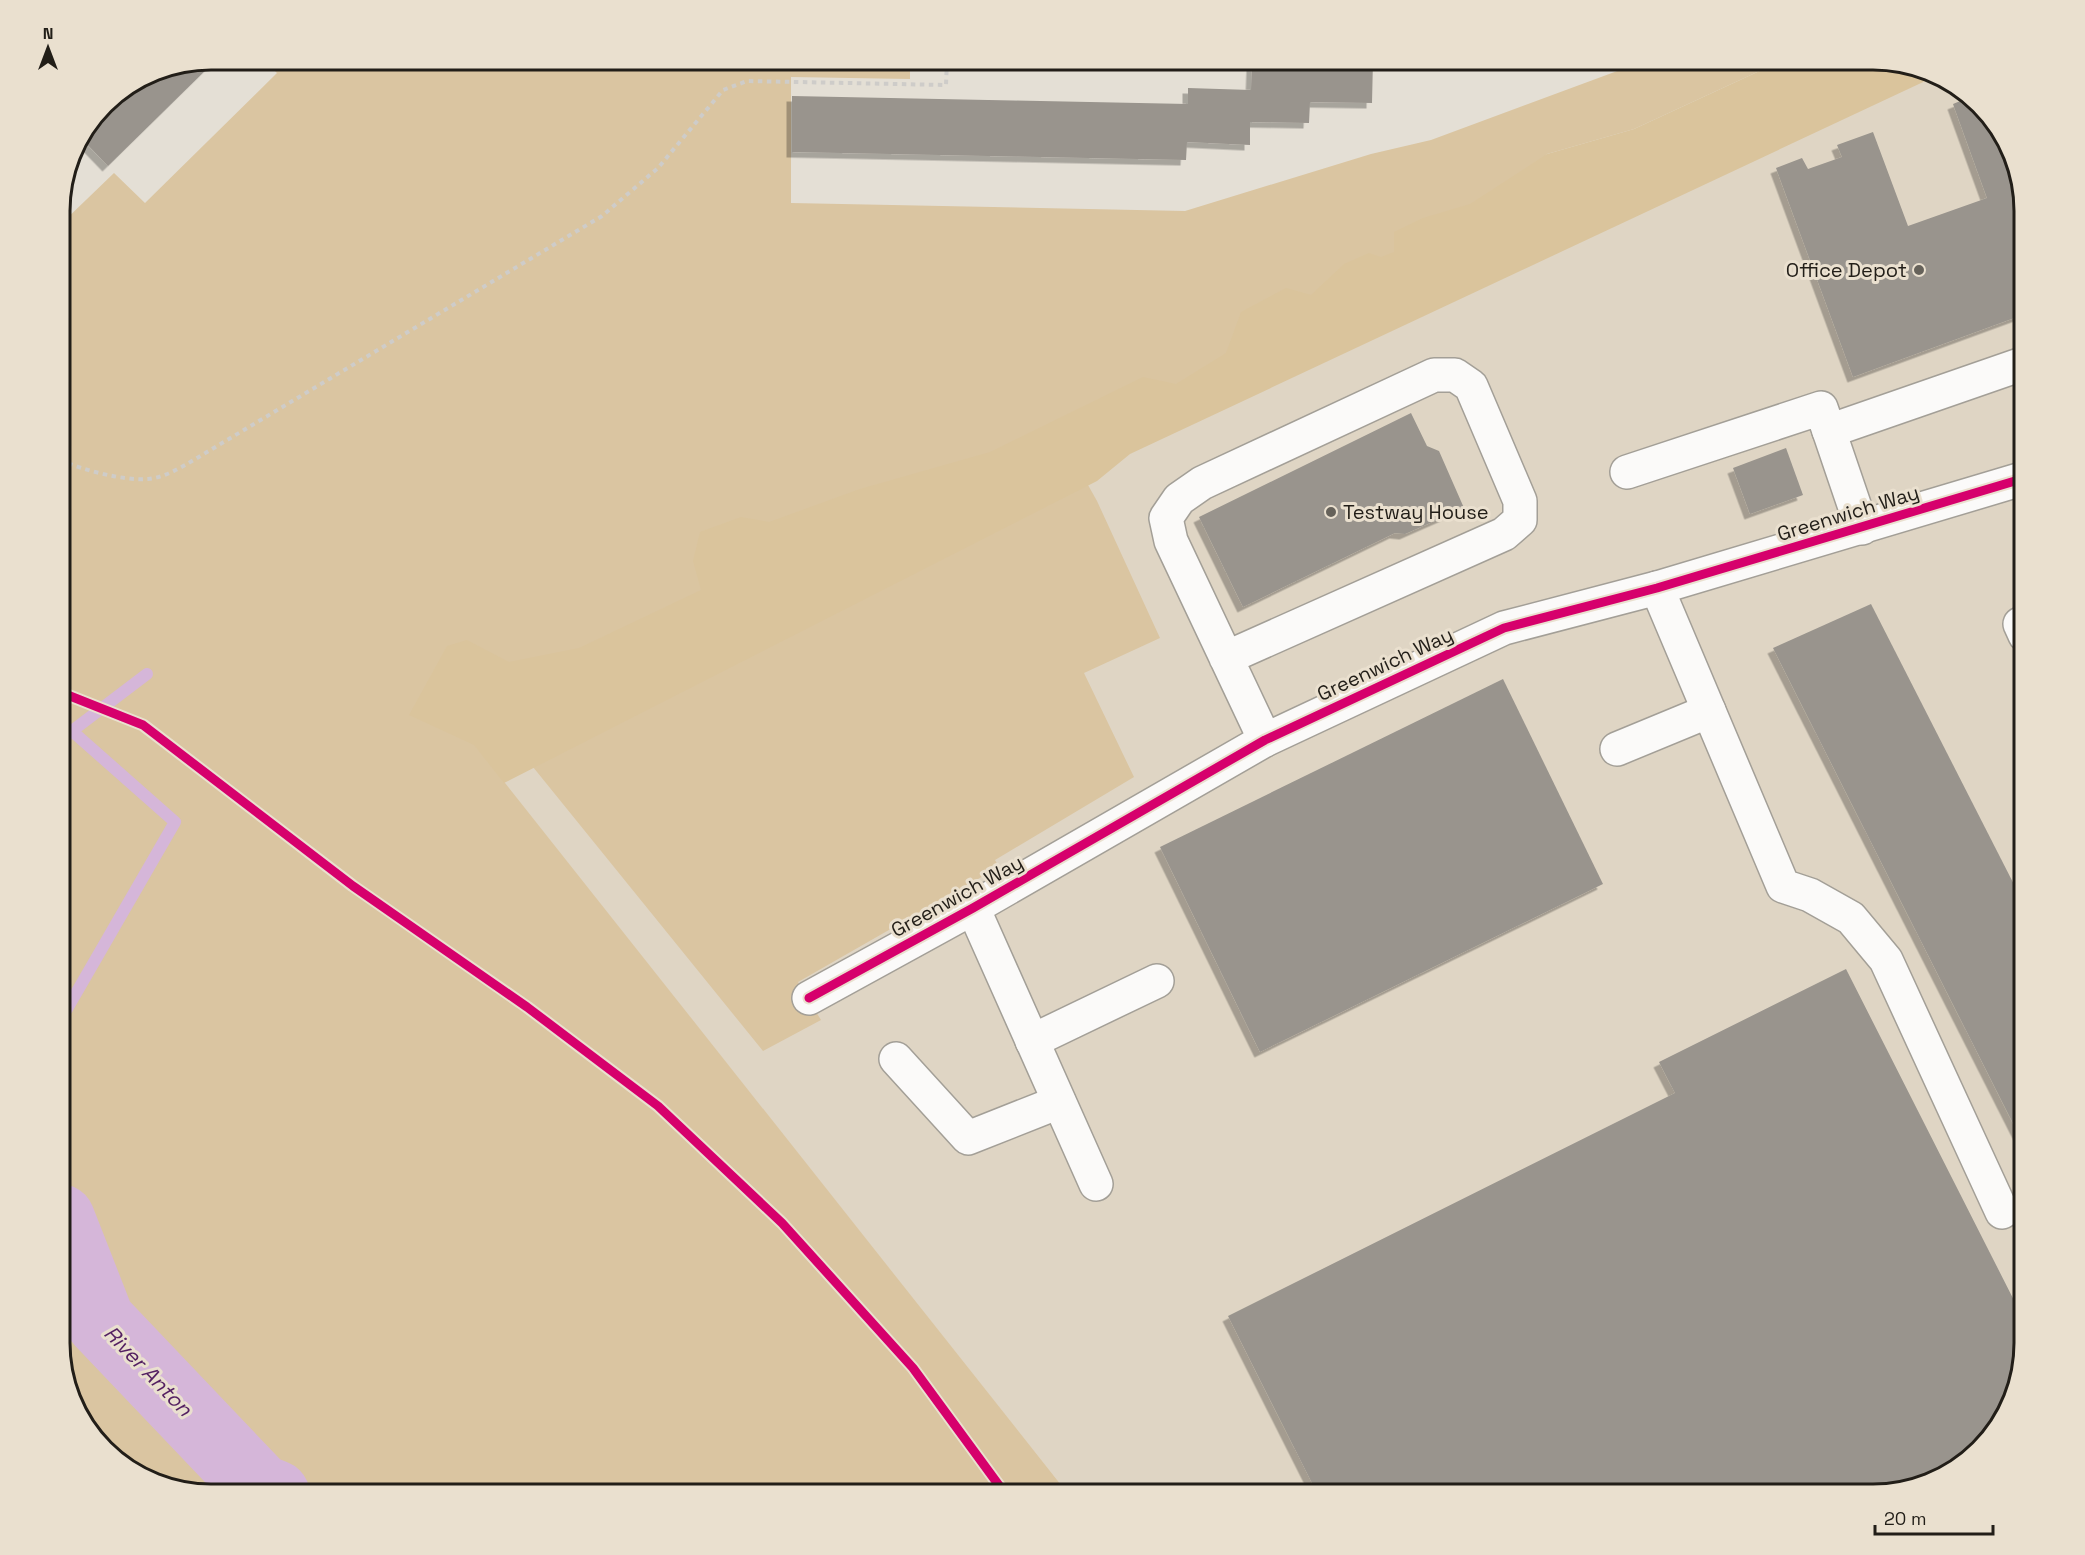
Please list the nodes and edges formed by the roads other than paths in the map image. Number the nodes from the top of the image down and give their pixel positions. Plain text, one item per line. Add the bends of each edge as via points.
1 (2014, 367) edge
2 (1829, 431) junction
3 (1627, 471) dead end
4 (2014, 481) edge
5 (1862, 528) junction
6 (1657, 588) junction
7 (1226, 658) junction
8 (1708, 711) junction
9 (1265, 740) junction
10 (1617, 749) dead end
11 (973, 908) junction
12 (1157, 981) dead end
13 (809, 998) dead end
14 (1032, 1041) junction
15 (896, 1059) dead end
16 (1059, 1102) junction
17 (1096, 1184) dead end
18 (2002, 1212) dead end

1 - 2 street
2 - 3 street via 1821,408
2 - 5 street
4 - 5 street, Greenwich Way
5 - 6 street, Greenwich Way
6 - 8 street
6 - 9 street, Greenwich Way via 1504,628
7 - 7 street via 1171,541 1166,518 1179,499 1202,483 1434,375 1455,375 1471,386 1520,501 1520,520 1504,534
7 - 9 street
8 - 10 street
8 - 18 street via 1784,886 1810,895 1851,918 1886,960
9 - 11 street, Greenwich Way
11 - 13 street, Greenwich Way
11 - 14 street
12 - 14 street
14 - 16 street
15 - 16 street via 968,1138
16 - 17 street

